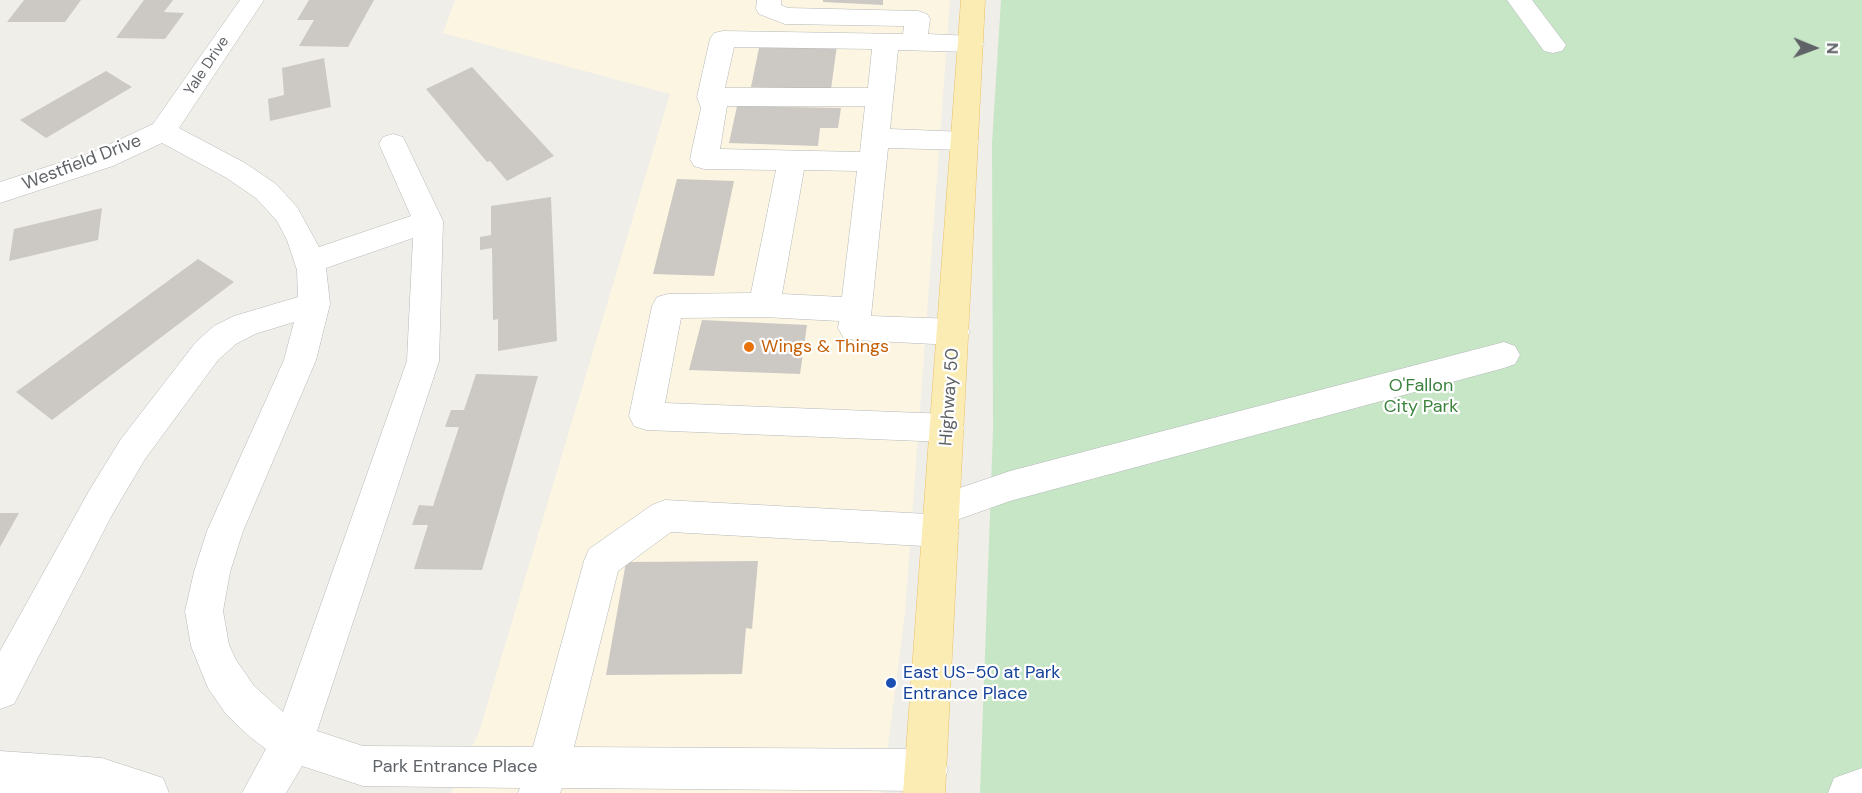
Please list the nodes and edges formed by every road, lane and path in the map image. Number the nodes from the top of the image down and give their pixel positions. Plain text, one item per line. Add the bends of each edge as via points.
1 (252, 0) edge
2 (769, 0) edge
3 (781, 0) edge
4 (973, 0) edge
5 (1519, 0) edge
6 (902, 27) edge
7 (971, 44) junction
8 (1553, 45) dead end
9 (879, 97) junction
10 (710, 98) junction
11 (163, 131) junction
12 (965, 141) junction
13 (393, 144) dead end
14 (874, 150) junction
15 (792, 160) junction
16 (0, 193) edge
17 (428, 221) junction
18 (309, 262) junction
19 (314, 304) junction
20 (764, 305) junction
21 (857, 310) junction
22 (954, 332) junction
23 (1504, 355) dead end
24 (948, 428) junction
25 (942, 520) junction
26 (0, 690) edge
27 (293, 743) junction
28 (0, 772) edge
29 (544, 780) edge
30 (761, 781) edge
31 (926, 782) edge
32 (1862, 789) edge
33 (148, 793) edge
34 (263, 793) edge
35 (1849, 793) edge

1 - 11 street, Yale Drive
2 - 6 street via 768,9 785,16
3 - 6 street via 792,9 891,12
4 - 7 main road, Highway 50
5 - 8 street
6 - 7 street
6 - 9 street
6 - 10 street via 723,39
7 - 12 main road, Highway 50
9 - 10 street
9 - 14 street
10 - 15 street via 714,108 704,159
11 - 16 street, Westfield Drive via 103,159
11 - 18 street, Park Entrance Place via 266,191 287,214
12 - 14 street
12 - 22 main road, Highway 50
13 - 17 street
14 - 15 street
14 - 21 street
15 - 20 street
17 - 18 street
17 - 27 street via 423,361
18 - 19 street, Park Entrance Place
19 - 26 street via 245,325 225,335 207,351 133,449
19 - 27 street, Park Entrance Place via 300,360 225,531 204,611 210,646 222,674 240,700
20 - 21 street
20 - 24 street via 668,306 646,416
21 - 22 street via 854,328
22 - 24 main road, Highway 50
23 - 25 street via 1010,486
24 - 25 main road, Highway 50
25 - 29 street via 665,516 602,561
25 - 31 main road, Highway 50
27 - 29 street, Park Entrance Place via 363,766
27 - 34 street
28 - 33 street via 102,779
29 - 30 street, Park Entrance Place
30 - 31 street, Park Entrance Place
32 - 35 street

